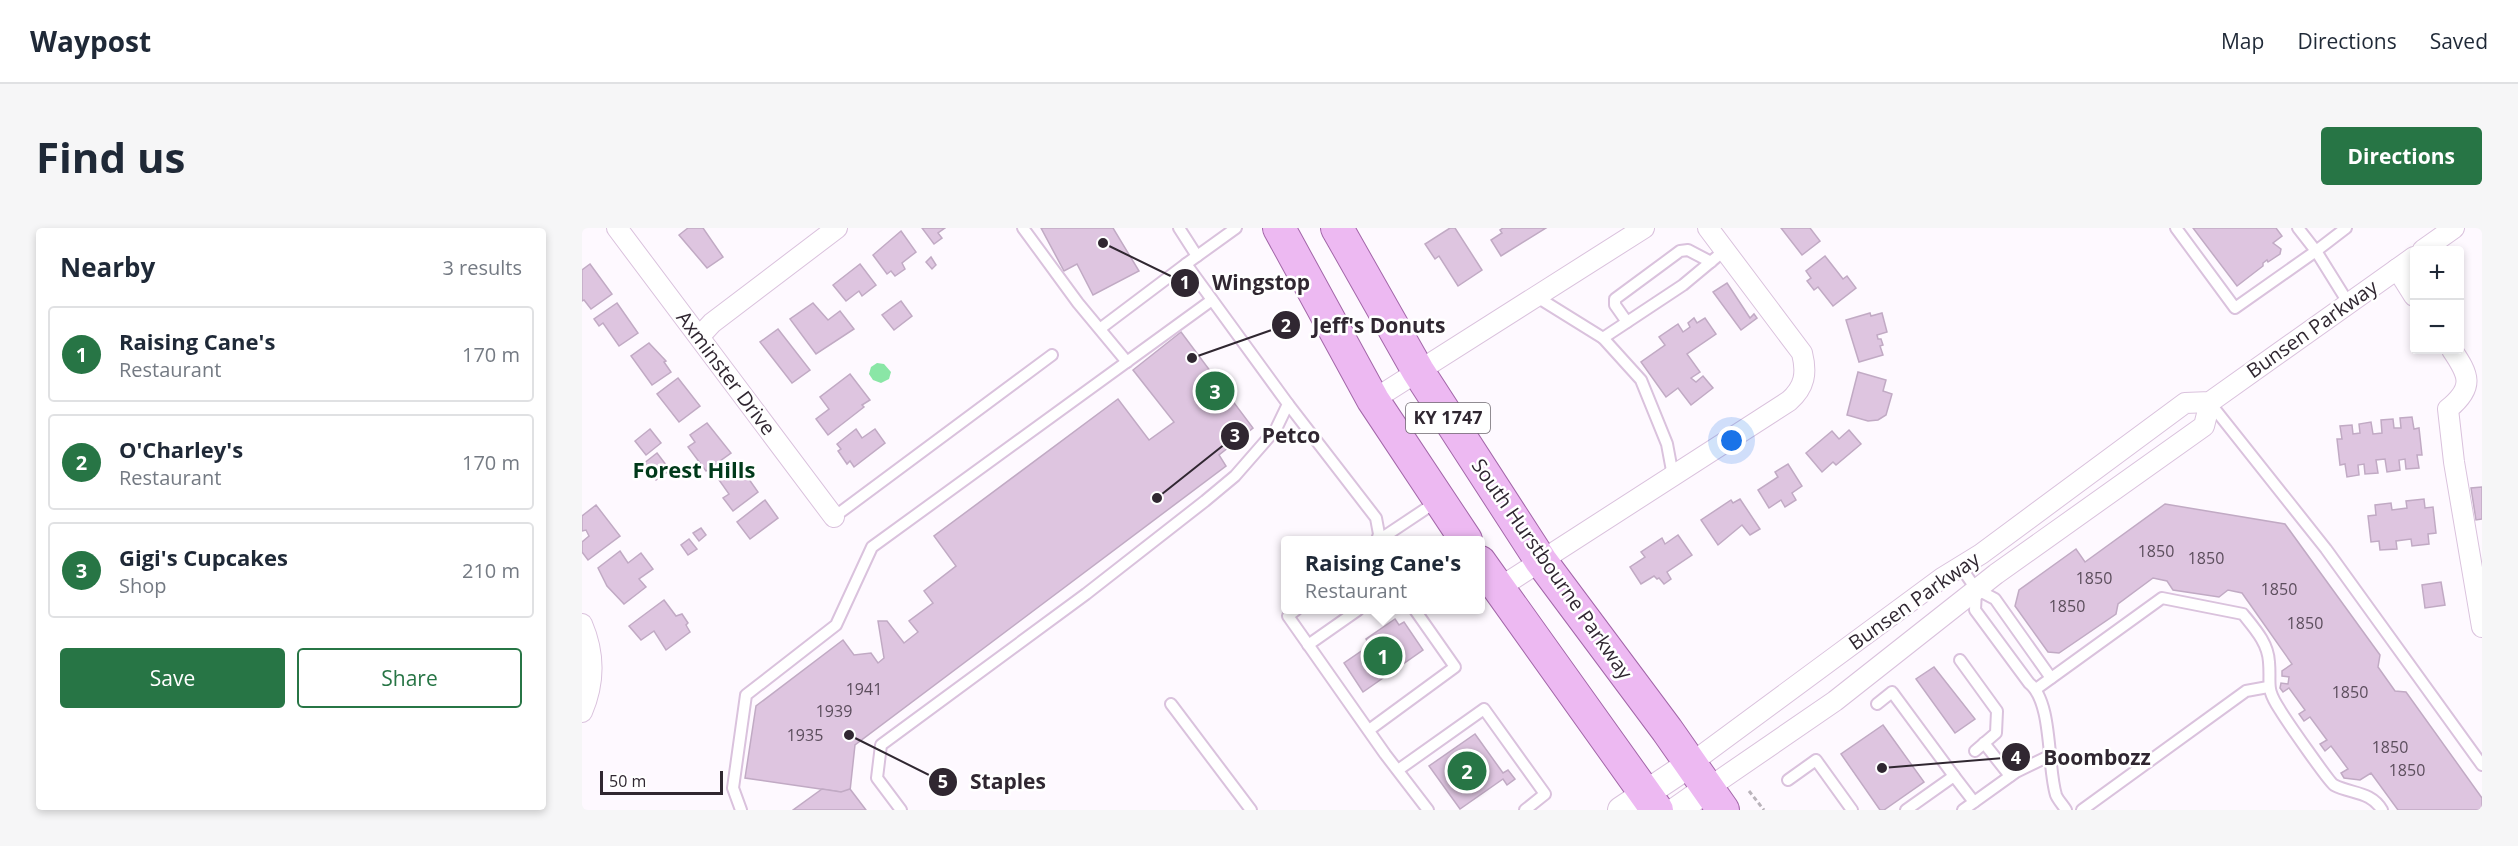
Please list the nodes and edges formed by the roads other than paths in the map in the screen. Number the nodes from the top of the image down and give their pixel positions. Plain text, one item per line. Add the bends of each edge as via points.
1 (617, 228) edge
2 (837, 228) edge
3 (1023, 228) edge
4 (1179, 228) edge
5 (1236, 228) edge
6 (1279, 228) edge
7 (1337, 228) edge
8 (1644, 228) edge
9 (1708, 228) edge
10 (2175, 228) edge
11 (2298, 228) edge
12 (2346, 228) edge
13 (2454, 228) edge
14 (2429, 246) edge
15 (2316, 251) junction
16 (1197, 256) junction
17 (1718, 256) junction
18 (2410, 260) edge
19 (1186, 264) junction
20 (2397, 269) junction
21 (2410, 288) edge
22 (1537, 297) junction
23 (1212, 300) junction
24 (2349, 304) junction
25 (1627, 322) junction
26 (1101, 328) junction
27 (700, 336) junction
28 (1603, 338) junction
29 (2455, 354) edge
30 (1052, 355) dead end
31 (1127, 362) junction
32 (2466, 370) junction
33 (1418, 371) junction
34 (2482, 381) edge
35 (1373, 400) junction
36 (2210, 402) junction
37 (1288, 404) junction
38 (1673, 477) junction
39 (1439, 500) junction
40 (834, 517) joint
41 (1379, 536) edge
42 (1384, 536) edge
43 (1463, 536) edge
44 (1541, 561) junction
45 (1960, 566) junction
46 (1485, 569) edge
47 (1498, 588) junction
48 (1976, 589) junction
49 (1290, 614) edge
50 (1351, 614) edge
51 (1418, 614) edge
52 (582, 624) edge
53 (2482, 627) edge
54 (1308, 645) junction
55 (1960, 660) dead end
56 (2051, 678) junction
57 (2268, 687) junction
58 (2036, 689) junction
59 (1171, 704) dead end
60 (1877, 704) dead end
61 (582, 712) edge
62 (1368, 730) junction
63 (1984, 743) junction
64 (1975, 751) dead end
65 (2051, 755) junction
66 (2482, 765) edge
67 (1398, 770) junction
68 (1954, 776) junction
69 (2010, 776) junction
70 (1788, 780) dead end
71 (1707, 788) edge
72 (1974, 802) junction
73 (1641, 804) edge
74 (741, 810) edge
75 (901, 810) edge
76 (1251, 810) edge
77 (1428, 810) edge
78 (1525, 810) edge
79 (1677, 810) edge
80 (1852, 810) edge
81 (1906, 810) edge
82 (1963, 810) edge
83 (2066, 810) edge
84 (2082, 810) edge
85 (2382, 810) edge

1 - 27 street, Axminster Drive
2 - 27 street
3 - 26 lane
4 - 16 lane
5 - 16 lane
6 - 35 main road, KY 1747
7 - 33 main road, South Hurstbourne Parkway / KY 1747
8 - 22 street
9 - 17 street
10 - 15 lane via 2235,308
11 - 15 lane
12 - 15 lane
13 - 14 street
15 - 24 lane
16 - 19 lane
17 - 25 lane
17 - 25 lane via 1680,251 1615,299
17 - 38 street via 1802,353 1804,380 1789,401
18 - 20 street, Bunsen Parkway
19 - 23 lane
19 - 26 lane
20 - 21 street
20 - 24 street, Bunsen Parkway
22 - 28 lane
22 - 33 street
23 - 31 lane
23 - 37 lane
24 - 36 street, Bunsen Parkway
25 - 28 lane
26 - 31 lane
27 - 40 street, Axminster Drive
28 - 38 lane via 1641,380 1667,444
29 - 32 street
30 - 40 lane
31 - 74 lane via 872,547 836,625 746,695 734,788
32 - 34 street via 2476,381
32 - 53 street via 2465,390 2448,409
33 - 35 street
33 - 44 main road, South Hurstbourne Parkway / KY 1747
35 - 39 main road, KY 1747
36 - 45 street, Bunsen Parkway via 2185,403
36 - 48 street, Bunsen Parkway via 2204,426
36 - 66 lane via 2326,549
37 - 41 lane via 1376,518
37 - 75 lane via 1276,429 1220,489 1135,557 881,745 877,778
38 - 44 street
39 - 42 lane
39 - 43 main road, KY 1747
44 - 47 street
44 - 71 main road, South Hurstbourne Parkway / KY 1747
45 - 48 lane
45 - 71 street, Bunsen Parkway
46 - 47 main road
47 - 73 main road
48 - 56 lane via 1995,598
48 - 58 lane via 1975,610
48 - 71 street, Bunsen Parkway via 1835,701
49 - 54 lane
50 - 54 lane
51 - 62 lane via 1455,667
52 - 61 street via 592,658 592,678
54 - 62 lane
55 - 63 lane via 1997,711 1996,734
56 - 57 lane via 2162,598 2243,614 2262,638 2269,661
56 - 58 lane
57 - 84 lane via 2246,691
57 - 85 lane via 2333,785 2362,793
58 - 65 lane
59 - 76 lane
60 - 68 lane via 1892,692
62 - 67 lane
63 - 64 lane
63 - 69 lane
65 - 69 lane
65 - 83 lane via 2056,796
67 - 77 lane
67 - 78 lane via 1484,709 1545,794
68 - 72 lane
68 - 81 lane
69 - 72 lane
70 - 80 lane via 1816,760
71 - 73 street, Bunsen Parkway
71 - 79 street, Bunsen Parkway
72 - 82 lane

